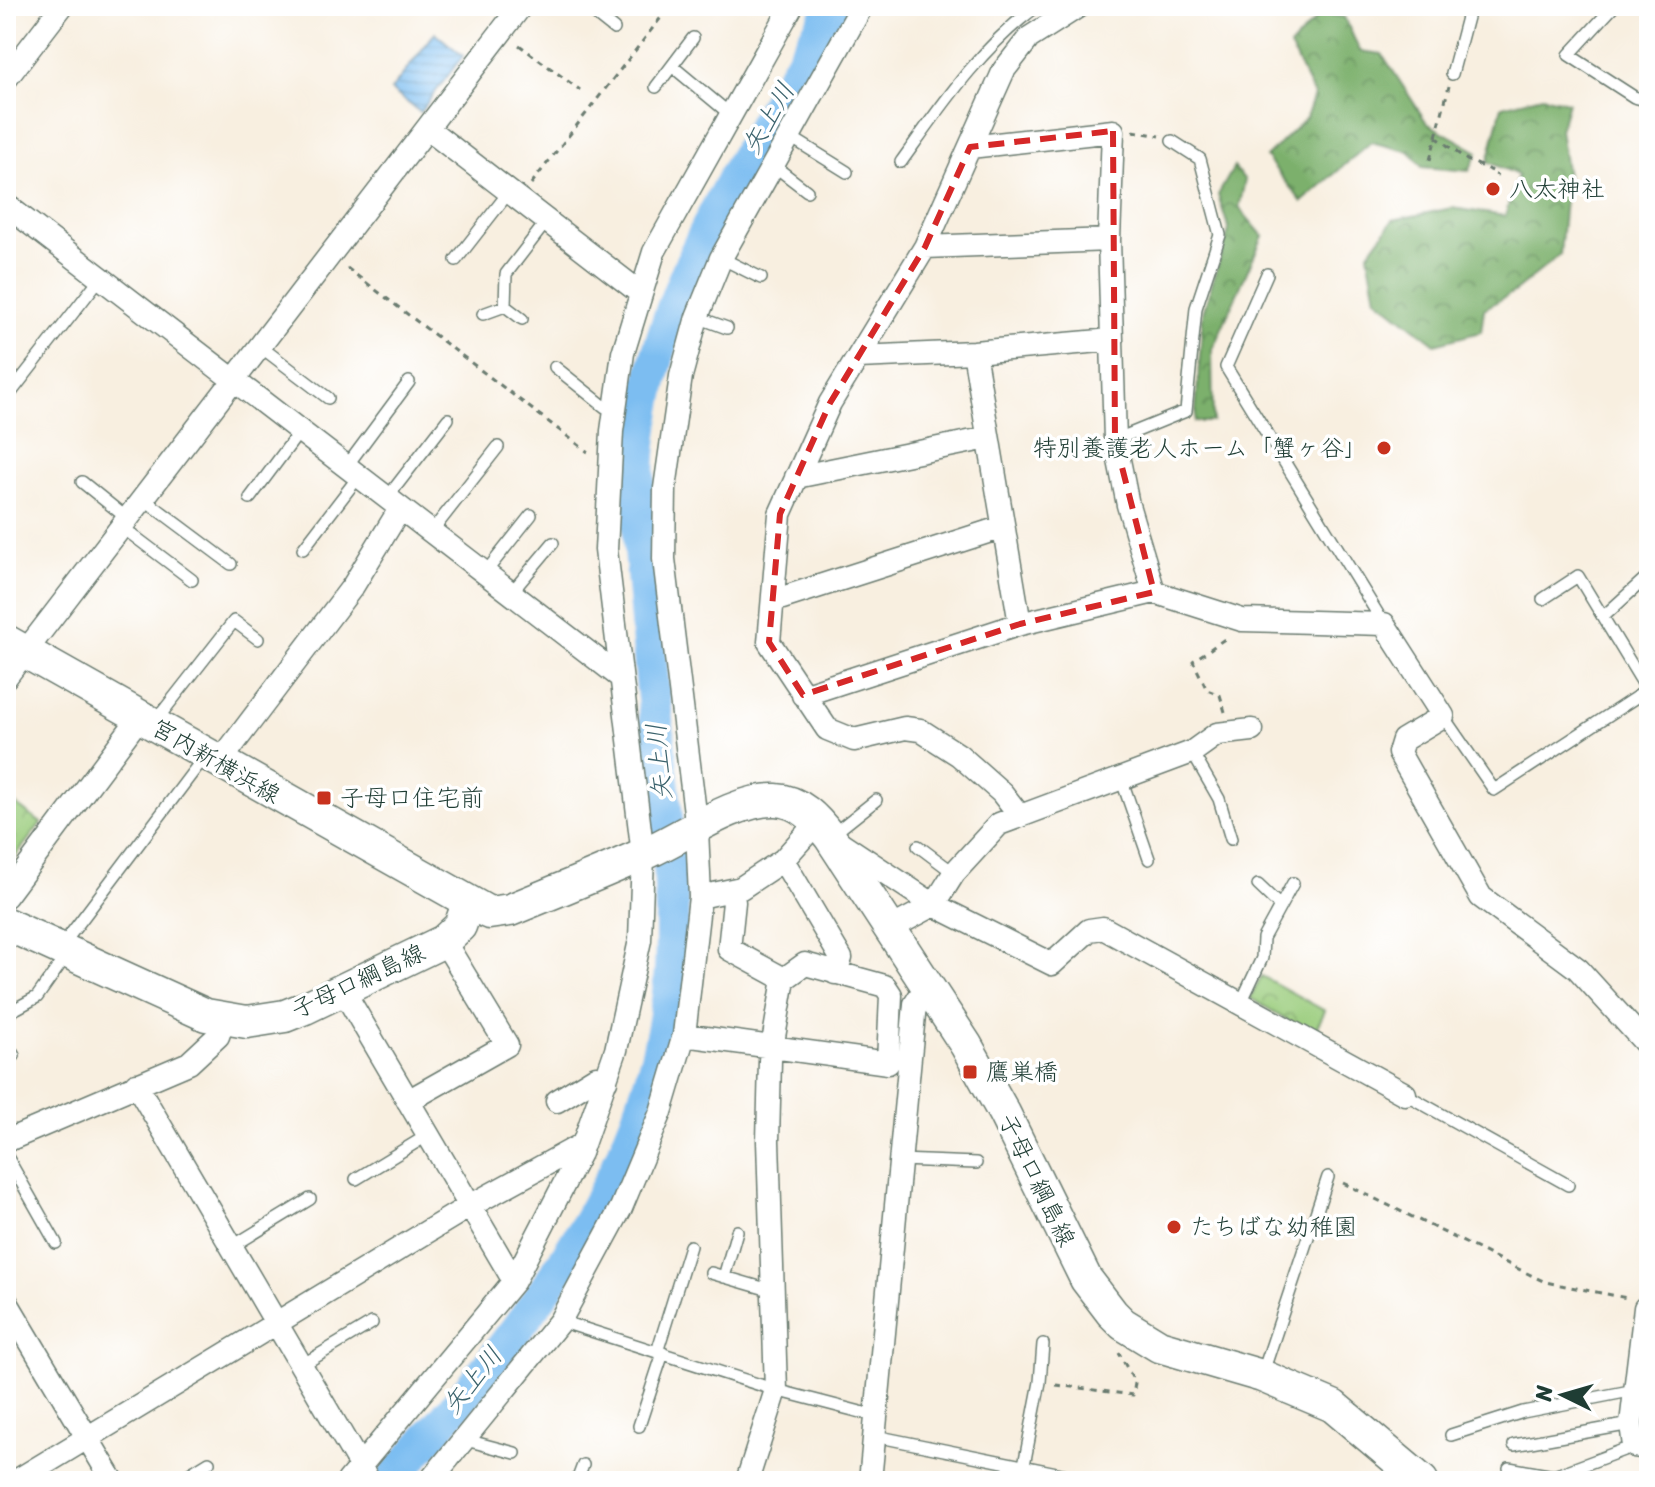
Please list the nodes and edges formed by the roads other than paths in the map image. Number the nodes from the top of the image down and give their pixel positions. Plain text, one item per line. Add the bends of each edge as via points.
1 (62, 6) edge
2 (521, 6) edge
3 (585, 6) edge
4 (792, 6) edge
5 (862, 6) edge
6 (1037, 6) edge
7 (1079, 6) edge
8 (1470, 6) edge
9 (1596, 6) edge
10 (1611, 8) edge
11 (614, 29) dead end
12 (693, 38) dead end
13 (672, 66) junction
14 (1452, 74) road end
15 (6, 79) edge
16 (656, 87) dead end
17 (1649, 101) edge
18 (731, 115) junction
19 (428, 129) junction
20 (789, 136) junction
21 (1172, 141) road end
22 (970, 147) junction
23 (901, 162) dead end
24 (773, 165) junction
25 (847, 172) dead end
26 (807, 191) dead end
27 (514, 196) junction
28 (6, 205) edge
29 (546, 222) junction
30 (1109, 240) junction
31 (925, 247) junction
32 (721, 258) junction
33 (456, 260) dead end
34 (1267, 274) dead end
35 (101, 277) junction
36 (761, 278) dead end
37 (639, 292) junction
38 (505, 306) junction
39 (483, 314) dead end
40 (697, 317) junction
41 (522, 319) dead end
42 (727, 328) dead end
43 (1112, 340) junction
44 (261, 347) junction
45 (974, 352) junction
46 (858, 357) junction
47 (555, 367) dead end
48 (235, 380) junction
49 (409, 382) dead end
50 (328, 398) dead end
51 (6, 399) edge
52 (615, 408) junction
53 (448, 419) dead end
54 (300, 431) junction
55 (988, 438) junction
56 (1115, 440) junction
57 (498, 447) dead end
58 (352, 471) junction
59 (796, 477) junction
60 (82, 482) dead end
61 (250, 498) dead end
62 (144, 499) junction
63 (394, 504) junction
64 (531, 515) dead end
65 (125, 523) junction
66 (1003, 527) junction
67 (433, 530) junction
68 (553, 543) dead end
69 (303, 549) dead end
70 (231, 564) dead end
71 (485, 573) junction
72 (1649, 575) edge
73 (192, 580) dead end
74 (1154, 592) junction
75 (511, 593) junction
76 (1543, 599) dead end
77 (773, 601) junction
78 (1603, 617) junction
79 (1020, 624) junction
80 (1384, 624) junction
81 (258, 639) dead end
82 (16, 647) edge
83 (619, 676) junction
84 (6, 677) edge
85 (803, 695) junction
86 (1443, 716) junction
87 (146, 722) junction
88 (1252, 730) dead end
89 (1192, 752) junction
90 (212, 759) junction
91 (1121, 778) junction
92 (876, 800) dead end
93 (1019, 815) junction
94 (824, 829) junction
95 (694, 830) junction
96 (1231, 839) dead end
97 (918, 846) dead end
98 (645, 854) junction
99 (1149, 859) dead end
100 (783, 860) junction
101 (954, 873) junction
102 (1293, 883) dead end
103 (1258, 885) dead end
104 (731, 892) junction
105 (6, 896) edge
106 (700, 897) junction
107 (468, 904) junction
108 (934, 905) junction
109 (1280, 906) junction
110 (6, 924) edge
111 (891, 928) junction
112 (444, 941) junction
113 (64, 951) junction
114 (835, 973) junction
115 (784, 979) junction
116 (928, 983) junction
117 (343, 990) junction
118 (1240, 1005) junction
119 (6, 1014) edge
120 (224, 1019) junction
121 (684, 1035) junction
122 (6, 1042) edge
123 (772, 1045) junction
124 (1649, 1047) edge
125 (14, 1056) dead end
126 (606, 1081) junction
127 (136, 1084) junction
128 (1405, 1094) joint
129 (408, 1101) junction
130 (557, 1101) dead end
131 (428, 1135) junction
132 (6, 1141) edge
133 (583, 1144) junction
134 (6, 1155) edge
135 (900, 1160) junction
136 (976, 1163) dead end
137 (1328, 1177) road end
138 (356, 1179) dead end
139 (1568, 1185) dead end
140 (310, 1199) dead end
141 (468, 1207) junction
142 (737, 1231) dead end
143 (56, 1243) dead end
144 (233, 1246) junction
145 (690, 1246) dead end
146 (711, 1273) dead end
147 (724, 1277) junction
148 (514, 1281) junction
149 (773, 1291) junction
150 (6, 1301) edge
151 (1647, 1308) edge
152 (560, 1321) junction
153 (278, 1323) junction
154 (372, 1323) dead end
155 (15, 1336) edge
156 (1043, 1344) dead end
157 (660, 1352) junction
158 (302, 1365) junction
159 (1262, 1376) junction
160 (776, 1390) junction
161 (1635, 1390) junction
162 (639, 1426) dead end
163 (875, 1426) junction
164 (1451, 1435) dead end
165 (88, 1440) junction
166 (466, 1440) junction
167 (1638, 1440) edge
168 (1514, 1445) dead end
169 (515, 1453) dead end
170 (209, 1462) dead end
171 (583, 1465) dead end
172 (1024, 1465) junction
173 (1509, 1468) dead end
174 (1408, 1475) edge
175 (359, 1476) edge
176 (16, 1481) edge
177 (113, 1481) edge
178 (178, 1481) edge
179 (430, 1481) edge
180 (577, 1481) edge
181 (747, 1481) edge
182 (870, 1481) edge
183 (1096, 1481) edge

1 - 15 street
2 - 19 street
3 - 11 lane
4 - 18 street
5 - 20 street
6 - 23 lane via 965,73
7 - 22 street via 1029,38 1004,70
8 - 14 lane
9 - 10 lane
10 - 17 lane via 1569,55 1634,97
12 - 13 lane
13 - 16 lane
13 - 18 lane
18 - 37 street via 654,252
19 - 27 street
19 - 44 street
20 - 24 street
20 - 25 lane
21 - 56 lane via 1200,159 1220,235 1196,308 1186,411
22 - 30 street via 1113,131
22 - 31 street
24 - 26 lane
24 - 32 street
27 - 29 street
27 - 33 lane
28 - 35 street
29 - 37 street
29 - 38 lane via 506,274
30 - 31 street
30 - 43 street
31 - 46 street
32 - 36 lane
32 - 40 street
34 - 80 lane via 1226,367
35 - 48 street
35 - 51 lane
37 - 52 street
38 - 39 lane
38 - 41 lane
40 - 42 lane
40 - 95 street via 671,432 664,559
43 - 45 street
43 - 56 street
44 - 48 street
44 - 50 lane
45 - 46 street
45 - 55 street
46 - 59 street
47 - 52 lane via 605,407
48 - 54 street
48 - 62 street
49 - 58 lane
52 - 83 street via 606,550
53 - 63 lane
54 - 58 street
54 - 61 lane
55 - 59 street
55 - 66 street
56 - 74 street
57 - 67 lane
58 - 63 street
58 - 69 lane
59 - 77 street via 780,514
60 - 65 lane
62 - 65 street
62 - 70 lane
63 - 67 street
63 - 90 street via 353,586
64 - 71 lane
65 - 73 lane
65 - 82 street
66 - 77 street
66 - 79 street
67 - 71 street
68 - 75 lane
71 - 75 street
72 - 78 lane
74 - 79 street
74 - 80 street via 1242,620
75 - 83 street
76 - 78 lane via 1578,576
77 - 85 street via 769,642
78 - 86 lane via 1647,690 1494,790
79 - 85 street
80 - 86 street
81 - 87 lane via 234,621
82 - 84 street
82 - 87 main road, 宮内新横浜線
83 - 98 street
85 - 93 street via 827,729 844,738 920,730 959,755
86 - 124 street via 1403,740 1399,753 1459,863 1481,897 1578,969
87 - 90 main road, 宮内新横浜線
87 - 105 street
88 - 89 street via 1217,734
89 - 91 street
89 - 96 lane via 1219,799
90 - 107 main road, 宮内新横浜線
90 - 113 lane
91 - 93 street
91 - 99 lane
92 - 94 lane
93 - 101 street via 999,824
94 - 95 main road, 子母口綱島線 via 797,805 767,800 731,810
94 - 100 street
94 - 108 street
94 - 111 main road, 子母口綱島線
95 - 98 main road, 子母口綱島線
95 - 106 street
97 - 101 lane
98 - 107 main road via 510,910 489,913
98 - 126 street via 640,940
100 - 104 street
100 - 114 street via 841,958
101 - 108 street
102 - 109 lane
103 - 109 lane
104 - 106 street
104 - 115 street via 729,949
106 - 121 street
107 - 112 main road, 子母口綱島線 via 460,926
108 - 111 street
108 - 118 street via 1052,964 1089,930 1103,928
109 - 118 lane
110 - 113 main road, 子母口綱島線
111 - 116 main road, 子母口綱島線
112 - 117 main road, 子母口綱島線
112 - 129 street via 507,1045
113 - 119 lane via 37,997
113 - 120 main road, 子母口綱島線 via 184,1007
114 - 115 street via 805,964
114 - 123 street via 885,986 892,1008 888,1063
115 - 123 street
116 - 135 street via 915,1004
116 - 159 main road, 子母口綱島線 via 1004,1113 1086,1279 1112,1313 1159,1346
117 - 120 main road, 子母口綱島線 via 285,1016 247,1022
117 - 129 street
118 - 128 street
120 - 127 street via 218,1036 189,1063
121 - 123 street
121 - 152 street via 661,1112 621,1208
122 - 125 lane
123 - 149 street via 768,1141
126 - 130 street via 596,1077
126 - 133 street
127 - 132 street
127 - 144 street
128 - 139 lane
129 - 131 street
131 - 138 lane
131 - 141 street
133 - 141 street
133 - 148 street
134 - 143 lane
135 - 136 lane
135 - 163 street
137 - 159 lane
140 - 144 lane
141 - 148 street
141 - 153 street
142 - 147 lane
144 - 153 street
145 - 157 lane
146 - 147 lane
147 - 149 lane
148 - 175 street
149 - 160 street
150 - 155 street
151 - 161 street
152 - 157 lane
152 - 166 street
153 - 158 street
153 - 165 street
154 - 158 lane
155 - 165 street
156 - 172 lane
157 - 160 lane
157 - 162 lane
158 - 175 street
159 - 174 main road, 子母口綱島線 via 1333,1406
160 - 163 lane
160 - 181 street
161 - 164 lane via 1523,1412
161 - 167 street
163 - 172 lane
163 - 182 street
165 - 176 street
165 - 177 street
166 - 169 lane
166 - 179 street
167 - 168 lane
167 - 173 lane via 1554,1476
170 - 178 lane
171 - 180 lane
172 - 183 lane

